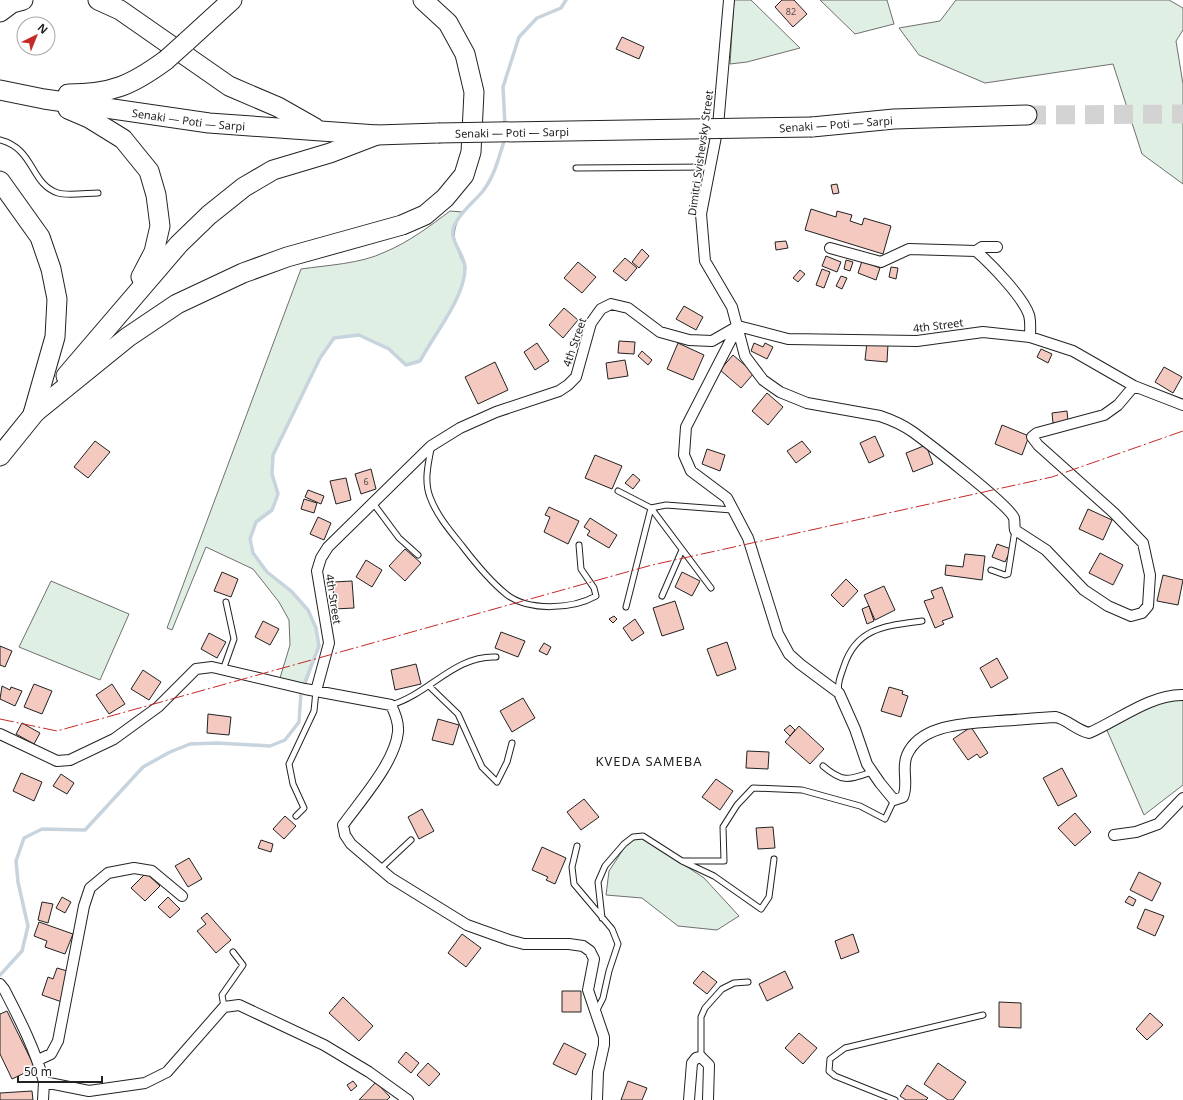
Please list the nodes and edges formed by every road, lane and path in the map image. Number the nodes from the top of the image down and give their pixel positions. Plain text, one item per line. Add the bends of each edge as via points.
1 (23, 0) edge
2 (98, 0) edge
3 (232, 0) edge
4 (422, 0) edge
5 (729, 0) edge
6 (0, 12) edge
7 (8, 92) edge
8 (44, 99) junction
9 (1027, 116) tunnel mouth
10 (320, 131) junction
11 (378, 135) junction
12 (0, 140) edge
13 (710, 167) junction
14 (576, 168) dead end
15 (0, 181) edge
16 (98, 193) dead end
17 (997, 247) dead end
18 (830, 248) dead end
19 (976, 251) junction
20 (121, 312) junction
21 (738, 326) junction
22 (1030, 337) junction
23 (1134, 386) junction
24 (1183, 406) edge
25 (33, 414) junction
26 (431, 446) junction
27 (1, 456) edge
28 (618, 491) dead end
29 (373, 503) junction
30 (651, 508) junction
31 (733, 510) junction
32 (1015, 530) junction
33 (579, 545) dead end
34 (682, 550) junction
35 (418, 555) dead end
36 (991, 570) dead end
37 (711, 588) dead end
38 (662, 596) dead end
39 (226, 602) dead end
40 (626, 607) dead end
41 (922, 621) dead end
42 (496, 657) dead end
43 (223, 670) junction
44 (428, 686) junction
45 (316, 691) junction
46 (839, 693) junction
47 (1183, 695) edge
48 (391, 705) junction
49 (0, 734) edge
50 (512, 743) dead end
51 (823, 766) dead end
52 (872, 772) junction
53 (1183, 798) edge
54 (894, 800) junction
55 (296, 816) dead end
56 (1114, 835) dead end
57 (411, 840) dead end
58 (578, 846) dead end
59 (774, 859) dead end
60 (682, 861) junction
61 (380, 869) junction
62 (182, 896) dead end
63 (602, 918) junction
64 (233, 952) dead end
65 (748, 982) dead end
66 (2, 987) edge
67 (224, 1007) junction
68 (595, 1014) junction
69 (983, 1015) dead end
70 (701, 1057) junction
71 (38, 1060) junction
72 (44, 1082) junction
73 (44, 1099) edge
74 (408, 1100) edge
75 (597, 1100) edge
76 (689, 1100) edge
77 (708, 1100) edge
78 (895, 1100) edge

1 - 6 highway via 12,3
2 - 10 highway via 120,10 229,86 278,107
3 - 7 highway, bridge via 166,60 131,82 101,93
4 - 25 highway via 448,23 465,54 474,92 472,152 464,175 445,198 425,215 402,225 287,257 243,273 178,304 128,337
5 - 13 street, Dimitri Svishevsky Street via 718,126
7 - 8 highway, Senaki — Poti — Sarpi
8 - 10 highway, Senaki — Poti — Sarpi via 209,123
8 - 20 highway via 88,118 123,139 149,170 156,195 160,226 154,252
9 - 11 highway, Senaki — Poti — Sarpi, bridge via 894,119 812,127
10 - 11 highway, Senaki — Poti — Sarpi
11 - 20 highway via 273,170 244,187 209,215 179,244
12 - 16 lane via 24,152 43,185 58,193
13 - 14 lane
13 - 21 street, Dimitri Svishevsky Street via 701,214 705,261 732,307
15 - 25 highway via 40,237 51,269 57,299 55,337
17 - 19 street via 982,247
18 - 19 street via 881,262 909,249
19 - 22 street via 1024,307 1029,317
20 - 25 highway
21 - 22 street, 4th Street via 788,339 917,341 983,332
21 - 26 street, 4th Street via 712,341 689,340 660,332 628,308 610,304 601,310 591,324 576,377 568,385 559,391 467,424
21 - 31 street via 686,427 684,455 691,471 727,498
21 - 32 street, Dimitri Svishevsky Street via 745,356 763,380 780,392 807,403 892,420 913,432 1010,512 1014,518
22 - 23 street, 4th Street via 1073,351
23 - 24 street, 4th Street
23 - 32 street via 1118,405 1104,415 1037,433 1032,437 1038,446 1114,513 1143,543 1150,575 1148,606 1142,613 1131,616 1108,606 1084,590 1046,550
25 - 27 highway
26 - 29 street, 4th Street
26 - 33 lane via 426,475 430,496 445,524 475,562 507,596 530,605 547,607 574,605 596,596 594,588 581,569
28 - 30 lane
29 - 35 lane via 399,538
29 - 45 street, 4th Street via 328,547 317,571 329,643
30 - 31 lane via 666,504
30 - 34 lane
30 - 40 lane
31 - 46 street via 748,538 778,634 785,647 800,664
32 - 36 lane via 1008,574
34 - 37 lane
34 - 38 lane
39 - 43 lane via 234,639
41 - 46 lane via 881,627 859,640 848,653 838,685
42 - 44 lane via 483,656 465,662
43 - 45 street
43 - 49 street via 212,667 196,669 158,707 127,730 70,760 57,761
44 - 48 lane via 405,701
44 - 50 lane via 458,714 482,767 497,782 507,762
45 - 48 street
45 - 55 lane via 314,711 288,764 293,784 304,808
46 - 52 street
47 - 54 street via 1175,695 1135,708 1089,733 1056,717 950,726 932,731 921,738 907,754 905,791 903,797
48 - 61 street via 397,717 398,731 394,748 385,767 343,825 345,836 351,844
51 - 52 lane via 835,777 851,779
52 - 54 street
53 - 56 street via 1158,824 1136,832
54 - 60 lane via 885,819 860,806 802,790 753,788 737,805 723,827 724,861
57 - 61 lane
58 - 63 lane via 572,867 574,884
59 - 60 lane via 769,897 761,909 714,876
60 - 63 lane via 643,836 633,837 605,866 598,882
61 - 68 street via 467,925 487,933 524,944 583,946 590,951 594,960 588,990
62 - 71 street via 152,871 134,868 108,874 90,888 84,906 58,1041 51,1054
63 - 68 lane via 612,929 618,944 603,998
64 - 67 lane via 243,965 222,995
65 - 70 lane via 734,983 722,989 705,1008 701,1017
66 - 71 street
67 - 72 street via 167,1072 145,1083 89,1091
67 - 74 street via 239,1005 324,1045 369,1072
68 - 75 street via 604,1037 598,1072
69 - 78 lane via 845,1048 830,1059 829,1071 835,1076
70 - 76 street via 692,1063
70 - 77 street via 709,1065
71 - 72 street
72 - 73 street

